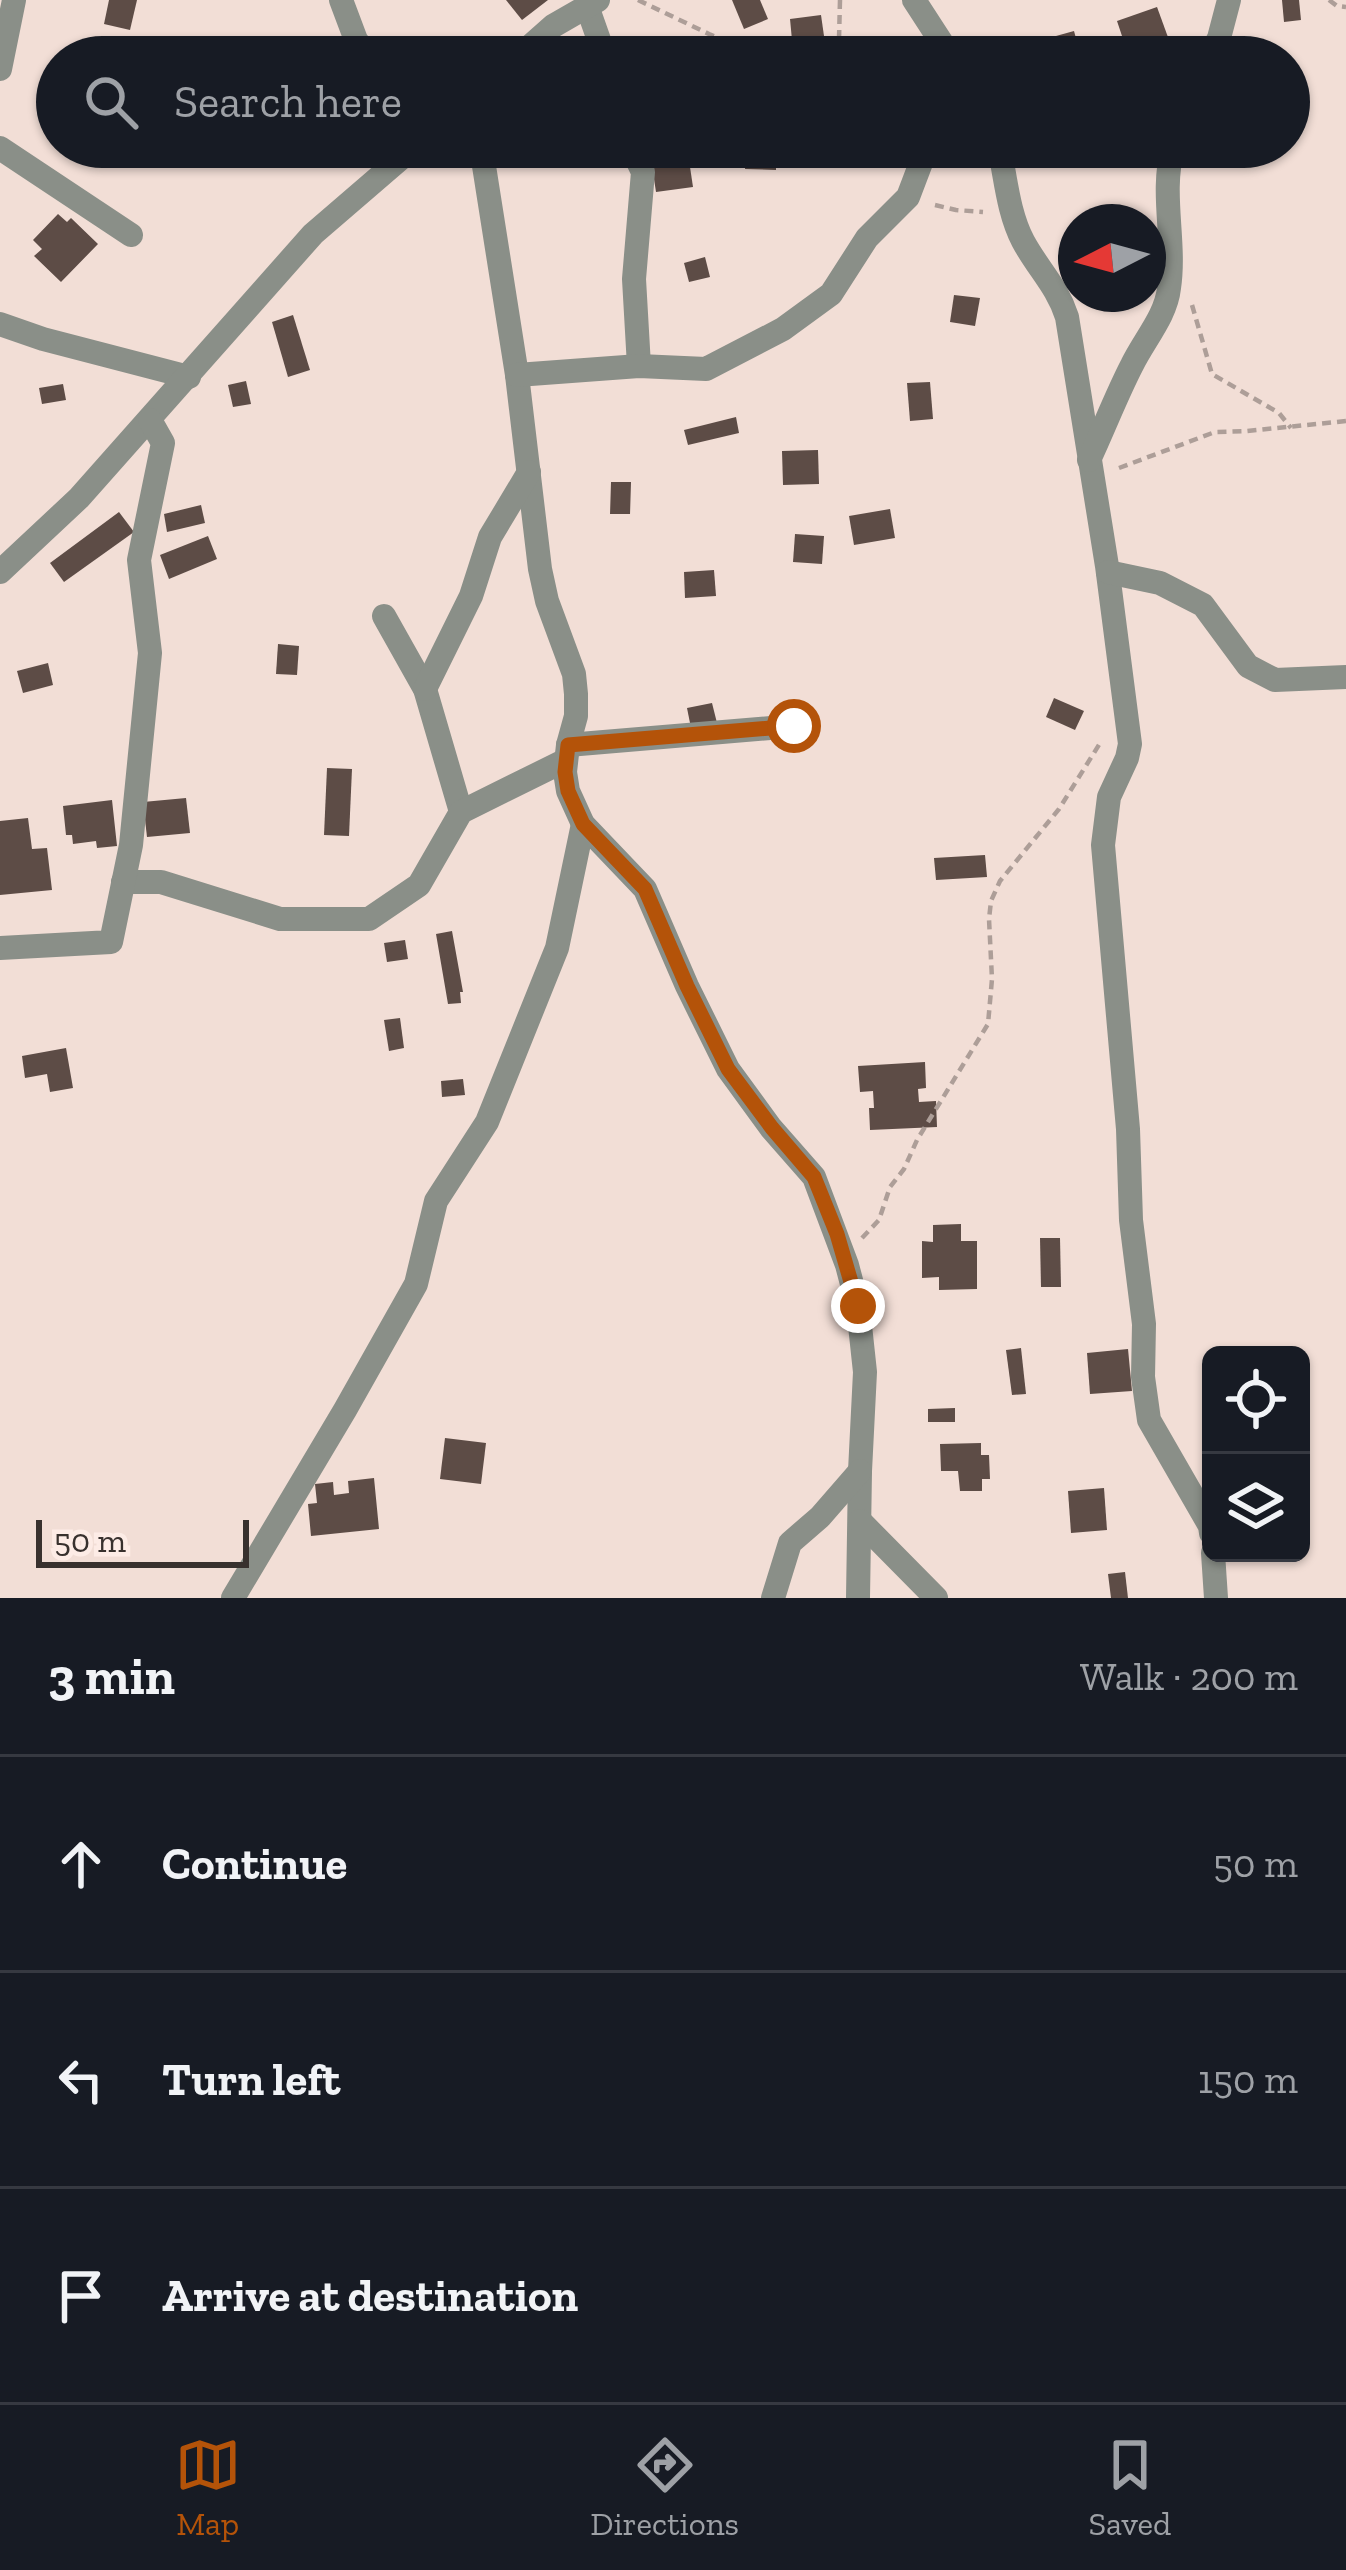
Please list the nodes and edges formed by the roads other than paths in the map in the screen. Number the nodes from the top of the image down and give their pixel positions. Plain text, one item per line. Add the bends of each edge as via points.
1 (14, 0) edge
2 (340, 0) edge
3 (914, 0) edge
4 (1229, 0) edge
5 (593, 3) edge
6 (354, 36) edge
7 (542, 36) edge
8 (600, 36) edge
9 (937, 36) edge
10 (1220, 36) edge
11 (0, 69) edge
12 (0, 148) edge
13 (390, 168) edge
14 (484, 168) edge
15 (641, 168) edge
16 (918, 168) edge
17 (1003, 168) edge
18 (1169, 168) edge
19 (131, 235) dead end
20 (0, 324) edge
21 (639, 366) junction
22 (517, 375) junction
23 (189, 377) junction
24 (150, 420) junction
25 (1090, 470) junction
26 (529, 472) junction
27 (0, 572) edge
28 (1108, 572) junction
29 (384, 616) dead end
30 (1346, 677) edge
31 (425, 689) junction
32 (794, 726) dead end
33 (567, 753) junction
34 (461, 812) junction
35 (583, 824) junction
36 (124, 882) junction
37 (0, 947) edge
38 (860, 1471) junction
39 (1202, 1512) edge
40 (860, 1521) junction
41 (1214, 1562) edge
42 (233, 1598) edge
43 (773, 1598) edge
44 (858, 1598) edge
45 (936, 1598) edge
46 (1216, 1598) edge

1 - 11 street
2 - 6 street
3 - 9 street
4 - 10 street
5 - 7 street
5 - 8 street
12 - 19 street
13 - 23 street via 313,234
14 - 22 street
15 - 21 street
16 - 21 street via 908,197 867,238 830,294 783,329 706,369
17 - 25 street via 1017,227 1067,317
18 - 25 street via 1166,301
20 - 23 street
21 - 22 street
22 - 26 street
23 - 24 street
24 - 27 street
24 - 36 street via 163,443 139,560 150,653
25 - 28 street
26 - 31 street via 490,537
26 - 33 street via 547,601 574,674
28 - 30 street via 1160,583 1203,605 1248,666 1275,680
28 - 39 street via 1130,744 1102,844 1143,1377 1149,1420
29 - 31 street
31 - 34 street
32 - 33 street
33 - 34 street
33 - 35 street via 568,791
34 - 36 street via 419,885 369,919 280,919 160,882
35 - 38 street via 645,889 728,1069 814,1177 858,1306 866,1372
35 - 42 street via 557,947 487,1122 436,1201 416,1284
36 - 37 street via 111,942
38 - 40 street
38 - 43 street via 790,1543
40 - 44 street
40 - 45 street
41 - 46 street

